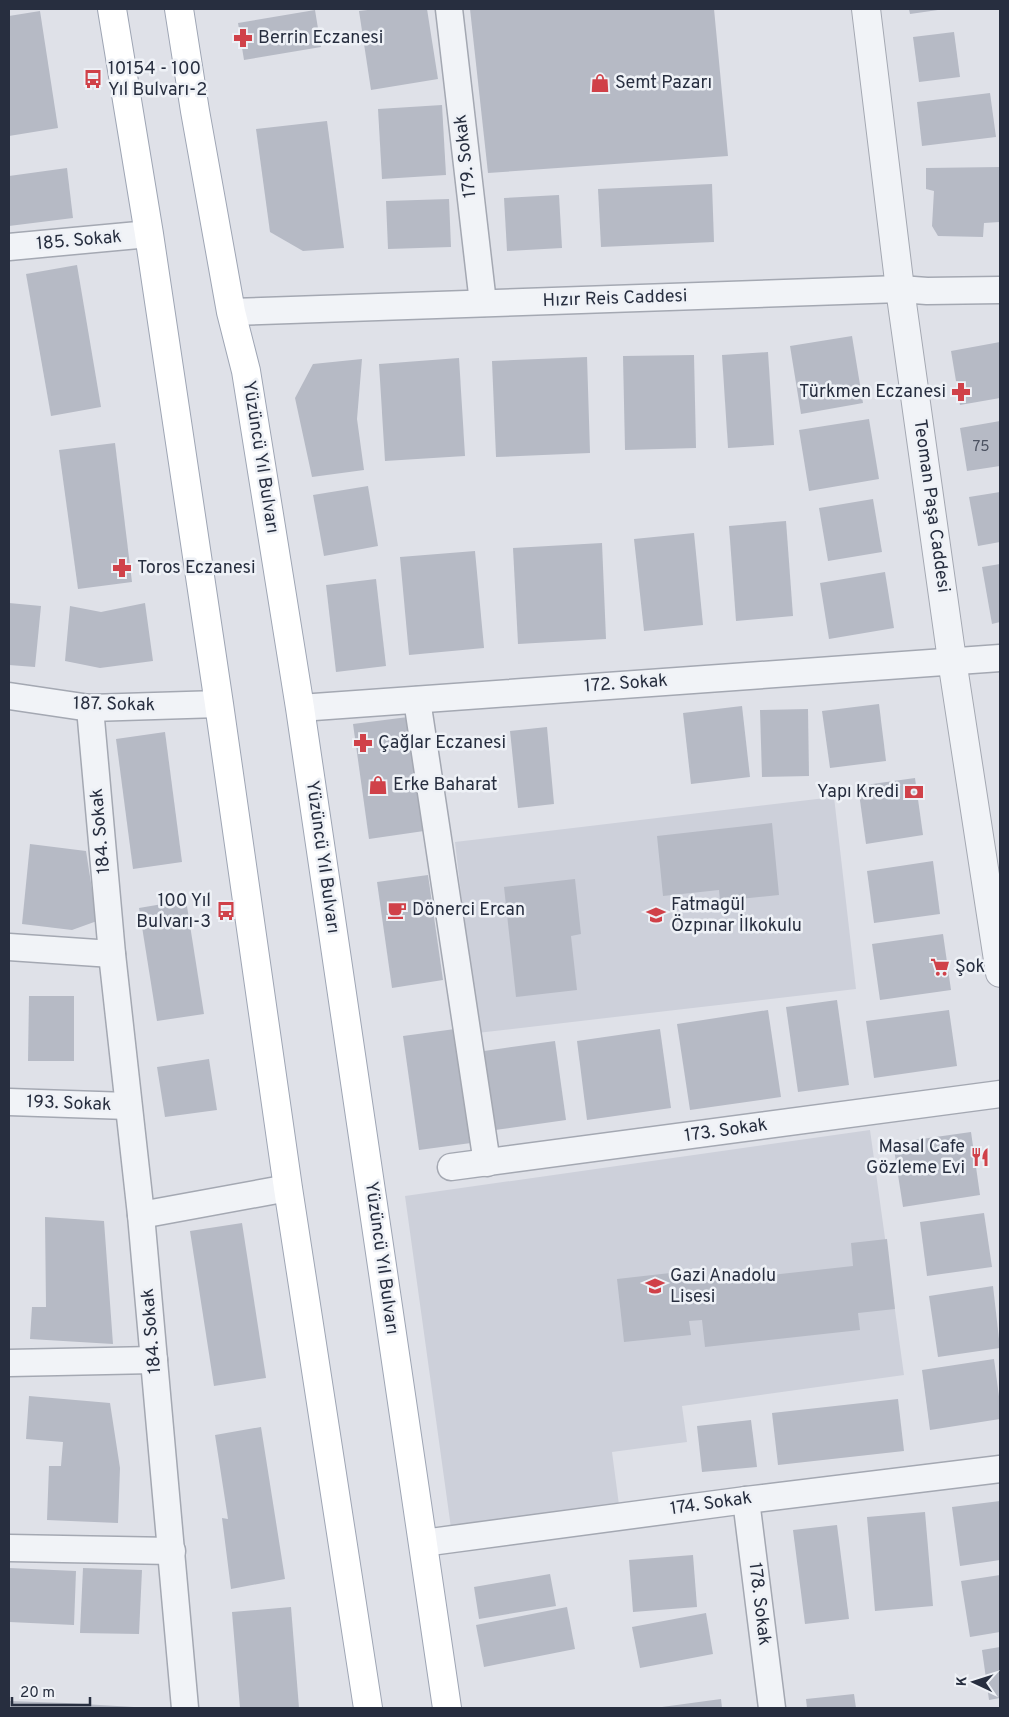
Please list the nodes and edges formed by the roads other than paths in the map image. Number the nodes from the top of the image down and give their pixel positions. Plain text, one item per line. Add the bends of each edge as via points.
1 (112, 9) edge
2 (179, 9) edge
3 (449, 9) edge
4 (866, 9) edge
5 (149, 234) junction
6 (9, 247) edge
7 (900, 289) junction
8 (1000, 290) edge
9 (483, 303) junction
10 (231, 312) junction
11 (1000, 658) edge
12 (952, 660) junction
13 (9, 696) edge
14 (417, 700) junction
15 (219, 704) junction
16 (90, 708) junction
17 (300, 708) junction
18 (9, 946) edge
19 (112, 954) junction
20 (1000, 973) edge
21 (1000, 1094) edge
22 (9, 1102) edge
23 (128, 1106) junction
24 (487, 1163) junction
25 (451, 1168) dead end
26 (288, 1188) junction
27 (141, 1215) junction
28 (154, 1360) junction
29 (9, 1363) edge
30 (1000, 1469) edge
31 (746, 1500) junction
32 (423, 1543) junction
33 (9, 1548) edge
34 (172, 1551) junction
35 (185, 1708) edge
36 (368, 1708) edge
37 (448, 1708) edge
38 (772, 1708) edge

1 - 5 main road
2 - 10 main road, Yüzüncü Yıl Bulvarı
3 - 9 street, 179. Sokak
4 - 7 street, Teoman Paşa Caddesi
5 - 6 street, 185. Sokak
5 - 15 main road
7 - 8 street, Hızır Reis Caddesi
7 - 9 street, Hızır Reis Caddesi
7 - 12 street, Teoman Paşa Caddesi
9 - 10 street, Hızır Reis Caddesi
10 - 17 main road, Yüzüncü Yıl Bulvarı via 246,371
11 - 12 street, 172. Sokak
12 - 14 street, 172. Sokak
12 - 20 street, Teoman Paşa Caddesi
13 - 16 street, 187. Sokak
14 - 17 street, 172. Sokak
14 - 24 street
15 - 16 street, 187. Sokak
15 - 26 main road
16 - 19 street, 184. Sokak
17 - 32 main road, Yüzüncü Yıl Bulvarı
18 - 19 street
19 - 23 street, 184. Sokak
21 - 24 street, 173. Sokak
22 - 23 street, 193. Sokak
23 - 27 street, 184. Sokak
24 - 25 street, 173. Sokak
26 - 27 street
26 - 36 main road
27 - 28 street, 184. Sokak
28 - 29 street
28 - 34 street, 184. Sokak
30 - 31 street, 174. Sokak
31 - 32 street, 174. Sokak
31 - 38 street, 178. Sokak
32 - 37 main road, Yüzüncü Yıl Bulvarı
33 - 34 street
34 - 35 street, 184. Sokak

